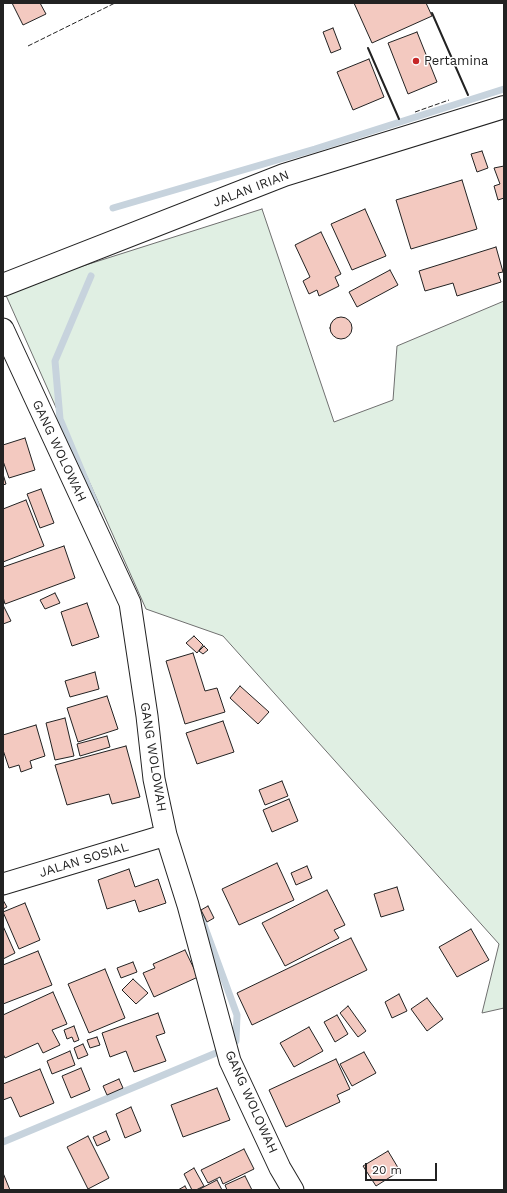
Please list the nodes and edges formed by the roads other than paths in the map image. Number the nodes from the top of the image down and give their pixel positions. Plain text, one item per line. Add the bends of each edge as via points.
1 (504, 107) edge
2 (3, 285) edge
3 (3, 329) edge
4 (166, 835) junction
5 (3, 884) edge
6 (293, 1190) edge

1 - 2 main road, JALAN IRIAN via 284,175
3 - 4 street, GANG WOLOWAH via 130,603 154,779
4 - 5 street, JALAN SOSIAL
4 - 6 street, GANG WOLOWAH via 188,905 230,1061 280,1168

